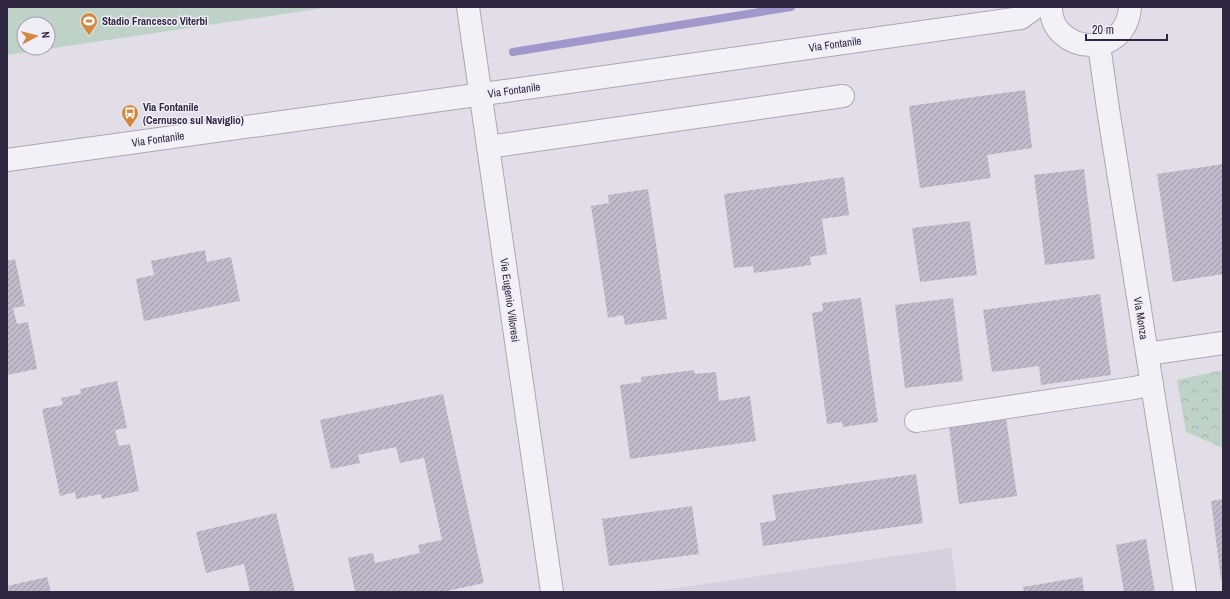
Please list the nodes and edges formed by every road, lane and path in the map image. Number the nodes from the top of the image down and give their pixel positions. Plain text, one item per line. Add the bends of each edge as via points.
1 (468, 7) edge
2 (1051, 7) edge
3 (1135, 9) edge
4 (1028, 12) edge
5 (1062, 33) junction
6 (1099, 44) junction
7 (480, 95) junction
8 (843, 96) dead end
9 (488, 147) junction
10 (7, 160) edge
11 (1223, 343) edge
12 (1147, 354) junction
13 (1152, 384) junction
14 (916, 421) dead end
15 (552, 592) edge
16 (1185, 592) edge

1 - 7 street, Vie Eugenio Villoresi
2 - 5 street via 1055,23
3 - 6 street via 1118,34
4 - 5 street, Via Fontanile
4 - 7 street, Via Fontanile
5 - 6 street, Via Fontanile via 1080,44
6 - 12 street, Via Monza
7 - 9 street, Vie Eugenio Villoresi
7 - 10 street, Via Fontanile
8 - 9 street
9 - 15 street, Vie Eugenio Villoresi
11 - 12 street
12 - 13 street, Via Monza
13 - 14 street
13 - 16 street, Via Monza

